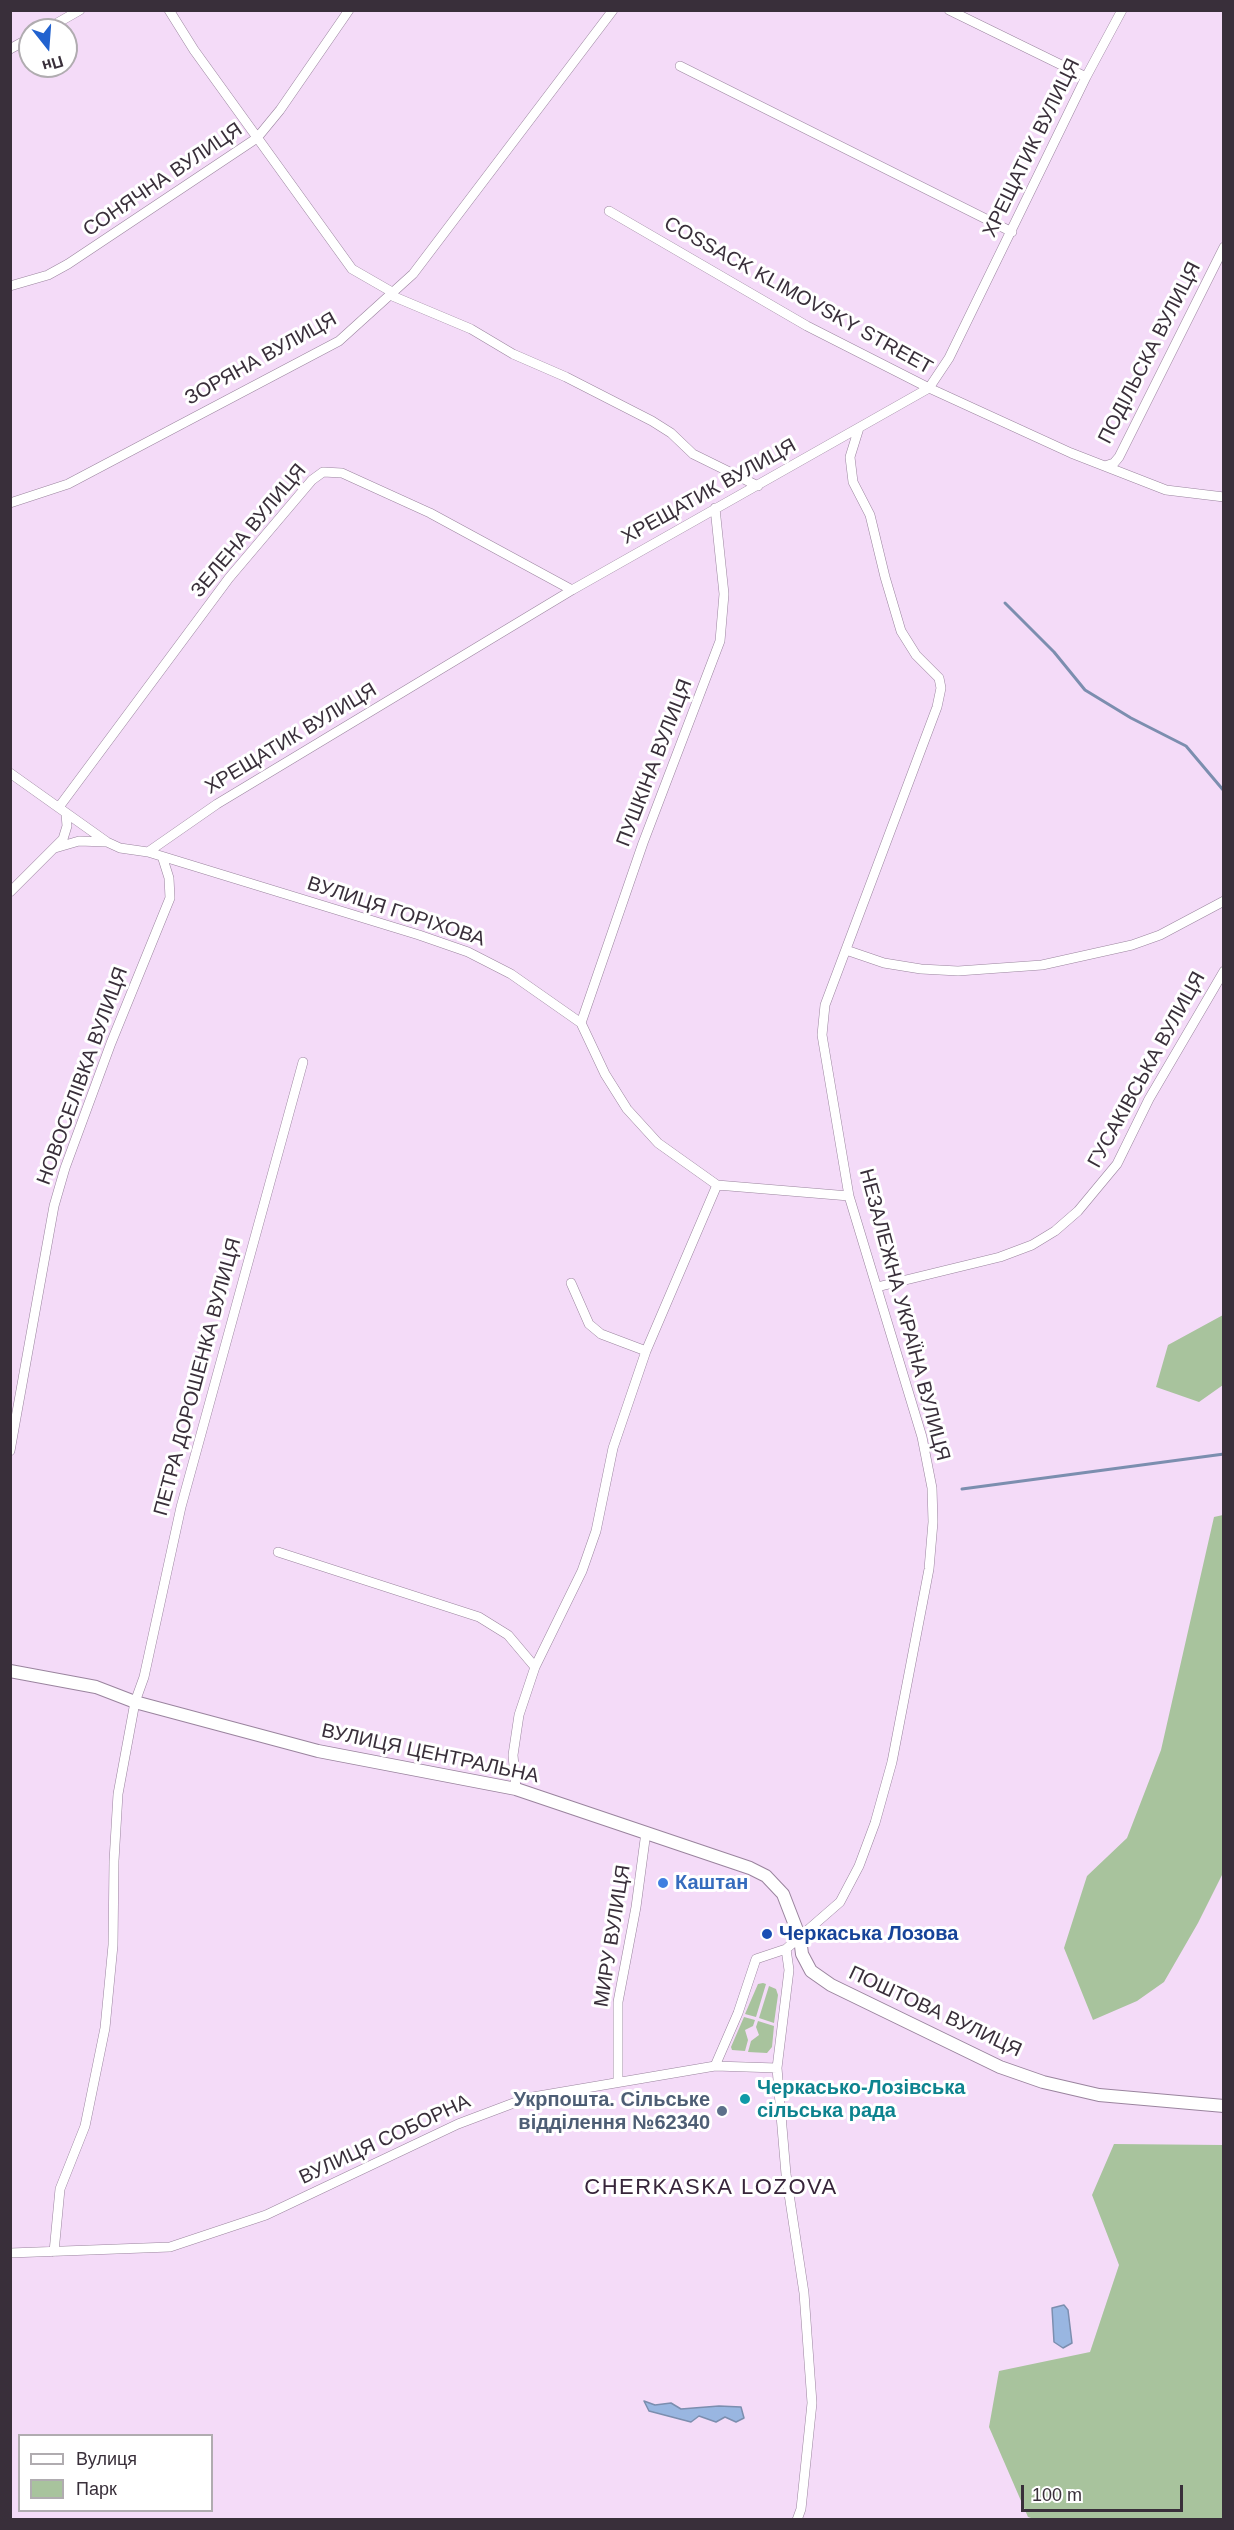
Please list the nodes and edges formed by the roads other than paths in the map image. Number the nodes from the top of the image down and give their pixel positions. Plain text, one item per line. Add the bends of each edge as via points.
1 (80, 10) edge
2 (169, 10) edge
3 (349, 10) edge
4 (612, 10) edge
5 (949, 10) edge
6 (1122, 10) edge
7 (66, 18) edge
8 (680, 66) dead end
9 (1086, 77) junction
10 (258, 138) junction
11 (609, 211) dead end
12 (1012, 232) junction
13 (1224, 247) edge
14 (10, 286) edge
15 (391, 293) junction
16 (929, 388) junction
17 (860, 428) junction
18 (1102, 466) junction
19 (758, 486) junction
20 (1224, 497) edge
21 (10, 503) edge
22 (715, 508) junction
23 (572, 590) junction
24 (10, 773) edge
25 (58, 807) junction
26 (66, 814) junction
27 (107, 842) junction
28 (53, 849) junction
29 (148, 852) junction
30 (163, 859) junction
31 (10, 892) edge
32 (1224, 901) edge
33 (846, 950) junction
34 (1224, 971) edge
35 (581, 1023) junction
36 (303, 1062) dead end
37 (717, 1185) junction
38 (849, 1196) junction
39 (572, 1283) dead end
40 (878, 1287) junction
41 (646, 1351) junction
42 (10, 1451) edge
43 (278, 1552) dead end
44 (535, 1667) junction
45 (10, 1671) edge
46 (135, 1702) junction
47 (516, 1789) junction
48 (646, 1832) junction
49 (800, 1938) junction
50 (786, 1949) junction
51 (715, 2066) junction
52 (777, 2068) junction
53 (618, 2081) junction
54 (1224, 2106) edge
55 (54, 2252) junction
56 (10, 2253) edge
57 (797, 2520) edge

1 - 7 street
2 - 10 street
3 - 10 street, СОНЯЧНА ВУЛИЦЯ
4 - 15 street, ЗОРЯНА ВУЛИЦЯ via 413,274
5 - 9 street
6 - 9 street, ХРЕЩАТИК ВУЛИЦЯ
8 - 12 street
9 - 12 street, ХРЕЩАТИК ВУЛИЦЯ
10 - 14 street, СОНЯЧНА ВУЛИЦЯ via 68,264 48,275
10 - 15 street via 352,268
11 - 16 street, COSSACK KLIMOVSKY STREET via 807,326
12 - 16 street, ХРЕЩАТИК ВУЛИЦЯ via 949,358
13 - 18 street, ПОДІЛЬСКА ВУЛИЦЯ via 1119,457
15 - 19 street via 652,421 693,454
15 - 21 street, ЗОРЯНА ВУЛИЦЯ via 339,341 68,484
16 - 17 street, ХРЕЩАТИК ВУЛИЦЯ
16 - 18 street, COSSACK KLIMOVSKY STREET
17 - 19 street, ХРЕЩАТИК ВУЛИЦЯ
17 - 33 street, НЕЗАЛЕЖНА УКРАЇНА ВУЛИЦЯ via 850,457 853,482 870,515 901,631 916,655 939,678 941,688
18 - 20 street, COSSACK KLIMOVSKY STREET via 1166,490
19 - 22 street, ХРЕЩАТИК ВУЛИЦЯ
22 - 23 street, ХРЕЩАТИК ВУЛИЦЯ
22 - 35 street, ПУШКІНА ВУЛИЦЯ via 724,594 720,640 643,843
23 - 25 street, ЗЕЛЕНА ВУЛИЦЯ via 430,513 337,471 319,474 229,578
23 - 29 street, ХРЕЩАТИК ВУЛИЦЯ via 217,804
24 - 25 street, ВУЛИЦЯ ГОРІХОВА
25 - 26 street, ВУЛИЦЯ ГОРІХОВА
26 - 27 street, ВУЛИЦЯ ГОРІХОВА
26 - 28 street via 66,833
27 - 28 street via 79,841
27 - 29 street, ВУЛИЦЯ ГОРІХОВА
28 - 31 street
29 - 30 street, ВУЛИЦЯ ГОРІХОВА
30 - 35 street, ВУЛИЦЯ ГОРІХОВА via 468,952 511,974
30 - 42 street, НОВОСЕЛІВКА ВУЛИЦЯ via 170,898 111,1043 54,1206
32 - 33 street via 1160,935 1132,945 1042,965 958,971 921,969 884,963
33 - 38 street, НЕЗАЛЕЖНА УКРАЇНА ВУЛИЦЯ via 825,1005 822,1035
34 - 40 street, ГУСАКІВСЬКА ВУЛИЦЯ via 1149,1099 1117,1164 1078,1211 1032,1245 1000,1257
35 - 37 street, ВУЛИЦЯ ГОРІХОВА via 627,1109 658,1143
36 - 46 street, ПЕТРА ДОРОШЕНКА ВУЛИЦЯ via 181,1507 144,1677
37 - 38 street
37 - 41 street
38 - 40 street, НЕЗАЛЕЖНА УКРАЇНА ВУЛИЦЯ
39 - 41 street via 589,1324 601,1334
40 - 49 street, НЕЗАЛЕЖНА УКРАЇНА ВУЛИЦЯ via 922,1437 932,1488 929,1569 892,1762 875,1823 840,1902
41 - 44 street via 613,1448 596,1531 582,1571
43 - 44 street via 479,1617 508,1635
44 - 47 street via 519,1715 513,1755
45 - 46 street, ВУЛИЦЯ ЦЕНТРАЛЬНА via 96,1687
46 - 47 street, ВУЛИЦЯ ЦЕНТРАЛЬНА via 318,1751
46 - 55 street, ПЕТРА ДОРОШЕНКА ВУЛИЦЯ via 118,1794 113,1945 105,2028 85,2126 60,2189
47 - 48 street, ВУЛИЦЯ ЦЕНТРАЛЬНА
48 - 49 street, ВУЛИЦЯ ЦЕНТРАЛЬНА via 766,1876 788,1901
48 - 53 street, МИРУ ВУЛИЦЯ via 618,2002
49 - 50 street, НЕЗАЛЕЖНА УКРАЇНА ВУЛИЦЯ
49 - 54 street, ПОШТОВА ВУЛИЦЯ via 802,1954 819,1977 999,2067 1099,2095
50 - 51 street, НЕЗАЛЕЖНА УКРАЇНА ВУЛИЦЯ via 756,1959
50 - 52 street via 789,1970
51 - 52 street, ВУЛИЦЯ СОБОРНА
51 - 53 street, ВУЛИЦЯ СОБОРНА
52 - 57 street via 786,2174 804,2293 812,2403
53 - 55 street, ВУЛИЦЯ СОБОРНА via 527,2098 494,2110 266,2214 170,2247
55 - 56 street, ВУЛИЦЯ СОБОРНА

